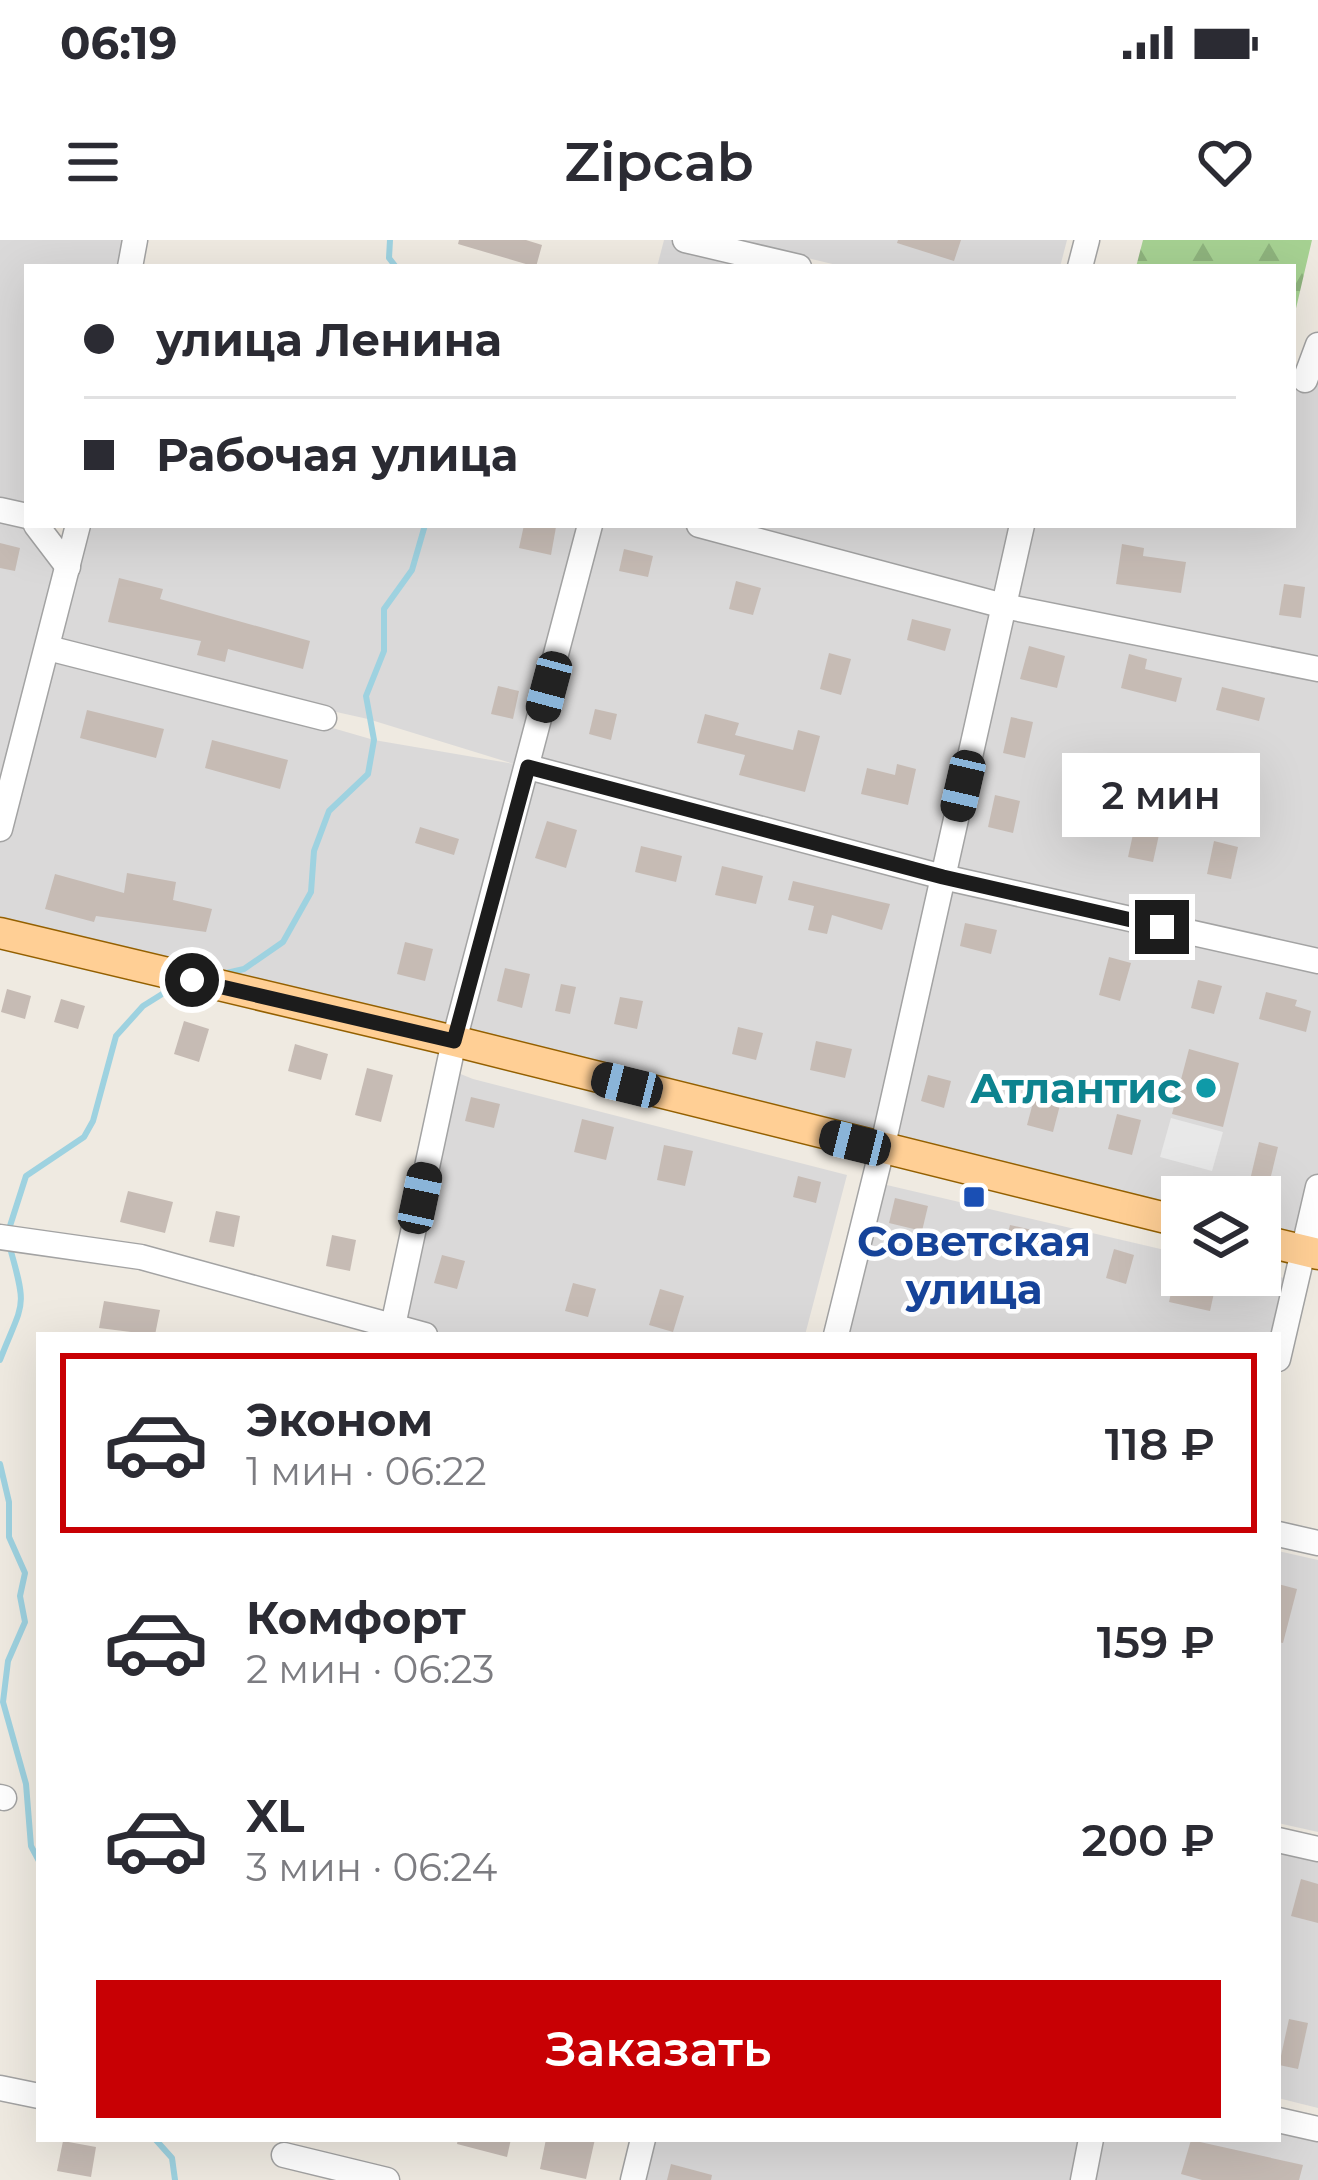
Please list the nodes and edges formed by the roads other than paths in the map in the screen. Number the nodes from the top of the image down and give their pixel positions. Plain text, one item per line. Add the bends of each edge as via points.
1 (685, 240) edge
2 (786, 264) edge
3 (1318, 345) edge
4 (1305, 381) edge
5 (38, 528) edge
6 (77, 528) edge
7 (589, 528) edge
8 (710, 528) edge
9 (1021, 528) edge
10 (68, 566) junction
11 (1004, 606) junction
12 (48, 648) junction
13 (1318, 669) edge
14 (324, 718) dead end
15 (528, 767) junction
16 (0, 829) edge
17 (943, 877) junction
18 (0, 934) edge
19 (1318, 961) edge
20 (454, 1041) junction
21 (882, 1149) junction
22 (1318, 1186) edge
23 (1161, 1217) edge
24 (0, 1238) edge
25 (1281, 1245) edge
26 (1311, 1252) edge
27 (392, 1331) edge
28 (837, 1332) edge
29 (1281, 1349) edge
30 (1281, 1535) edge
31 (1318, 1543) edge
32 (1281, 1841) edge
33 (1318, 1850) edge
34 (0, 2088) edge
35 (36, 2095) edge
36 (1281, 2121) edge
37 (1318, 2129) edge
38 (642, 2142) edge
39 (1090, 2142) edge
40 (284, 2155) dead end
41 (387, 2180) edge
42 (633, 2180) edge
43 (1083, 2180) edge

1 - 2 street
3 - 4 street
5 - 10 street
6 - 10 street
7 - 15 street
8 - 11 street
9 - 11 street
10 - 12 street
11 - 13 street
11 - 17 street
12 - 14 street
12 - 16 street
15 - 17 street
15 - 20 street
17 - 19 street
17 - 21 street
18 - 20 main road
20 - 21 main road
20 - 27 street
21 - 23 main road
21 - 28 street
22 - 26 street
24 - 27 street via 141,1257
25 - 26 main road
26 - 29 street
30 - 31 street
32 - 33 street
34 - 35 street
36 - 37 street
38 - 42 street
39 - 43 street
40 - 41 street

